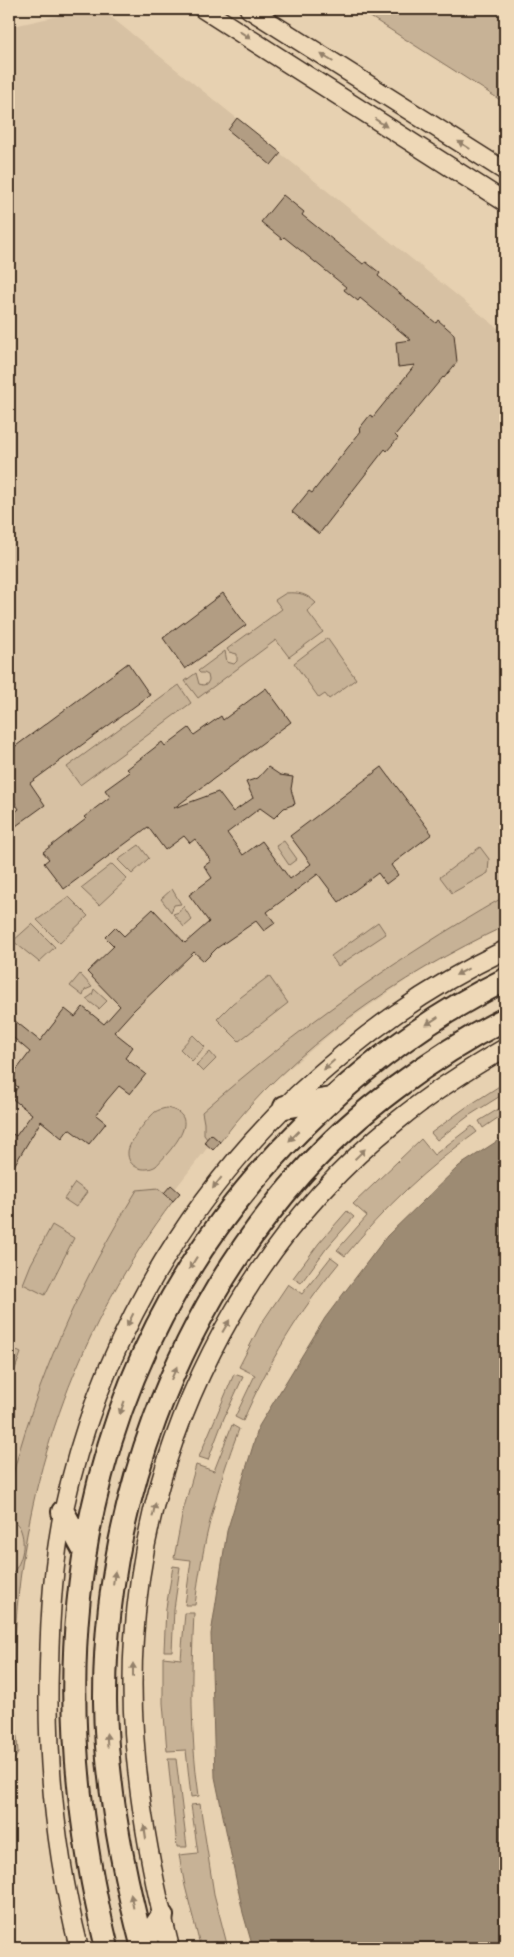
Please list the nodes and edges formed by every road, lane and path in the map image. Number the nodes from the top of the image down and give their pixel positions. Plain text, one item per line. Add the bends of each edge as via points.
1 (204, 9) edge
2 (248, 9) edge
3 (505, 171) edge
4 (505, 202) edge
5 (505, 950) edge
6 (505, 980) edge
7 (505, 1019) edge
8 (505, 1048) edge
9 (331, 1099) junction
10 (285, 1107) junction
11 (64, 1512) junction
12 (85, 1552) junction
13 (162, 1916) junction
14 (142, 1947) edge
15 (79, 1948) edge
16 (108, 1948) edge
17 (170, 1948) edge

1 -> 4 street
3 -> 2 street
5 -> 10 street via 448,980 386,1019 329,1065
6 -> 9 highway via 416,1032
14 -> 7 highway via 114,1811 106,1738 106,1666 112,1593 122,1530 155,1417 184,1350 219,1286 259,1225 304,1170 349,1127 403,1084
13 -> 8 street via 147,1846 139,1784 133,1698 134,1638 141,1569 176,1433 221,1334 241,1300 287,1234 326,1188 396,1121 453,1079
9 - 10 highway
9 -> 12 highway via 280,1150 236,1201 173,1297 139,1365 111,1437 91,1510
10 -> 11 street via 237,1158 199,1206 142,1297 93,1405
11 - 12 highway
11 - 15 street via 50,1615 49,1754 57,1829
12 - 16 highway via 75,1664 75,1727 89,1862
13 - 14 highway
13 - 17 street

